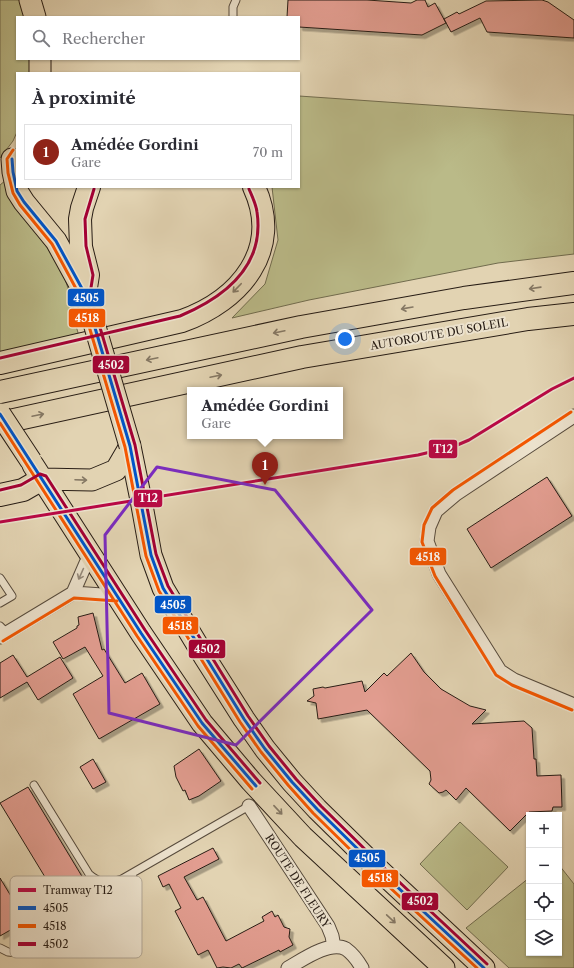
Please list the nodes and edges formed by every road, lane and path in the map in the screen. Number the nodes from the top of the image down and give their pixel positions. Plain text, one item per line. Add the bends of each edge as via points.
1 (30, 0) edge
2 (236, 0) edge
3 (35, 16) edge
4 (233, 16) edge
5 (40, 60) edge
6 (40, 72) edge
7 (10, 162) edge
8 (16, 186) edge
9 (16, 188) edge
10 (89, 188) edge
11 (254, 188) edge
12 (574, 283) edge
13 (88, 304) junction
14 (574, 314) edge
15 (0, 363) edge
16 (0, 392) edge
17 (0, 414) edge
18 (574, 416) edge
19 (0, 423) edge
20 (130, 446) junction
21 (36, 470) junction
22 (0, 494) edge
23 (90, 554) junction
24 (0, 578) edge
25 (73, 593) junction
26 (117, 596) junction
27 (0, 603) edge
28 (2, 632) edge
29 (574, 705) edge
30 (34, 786) dead end
31 (249, 806) joint
32 (377, 868) junction
33 (133, 873) junction
34 (91, 876) edge
35 (127, 876) edge
36 (133, 876) edge
37 (366, 896) junction
38 (334, 947) junction
39 (0, 948) edge
40 (10, 952) edge
41 (288, 968) edge
42 (362, 968) edge
43 (444, 968) edge
44 (484, 968) edge

1 - 3 main road
2 - 4 lane
5 - 6 main road
7 - 8 main road
9 - 13 main road via 24,202 56,241
10 - 13 highway via 80,219 81,247 88,275
11 -> 15 highway via 262,216 260,248 248,274 226,298 204,312 182,321
12 -> 16 highway via 464,298 301,327
13 - 20 main road, bridge
19 -> 14 highway, AUTOROUTE DU SOLEIL via 302,358 528,319
17 - 21 main road, bridge
18 - 29 street via 456,494 436,511 426,541 439,574 500,670 514,680
21 -> 20 main road via 92,480 116,470
20 - 32 main road via 150,556 163,588 244,720 265,749 317,809
21 - 22 highway via 23,490
21 - 23 main road
23 -> 25 street
23 - 26 main road
24 - 27 lane via 12,596
25 - 26 street
25 - 28 street
26 -> 37 main road via 202,724 303,838
30 - 34 lane
31 - 33 lane
31 - 38 street, ROUTE DE FLEURY via 328,926
32 - 37 lane
32 - 44 main road
33 - 35 lane
33 - 36 lane
37 -> 43 main road
38 - 41 street via 324,949
38 - 42 street via 345,949
39 - 40 lane

